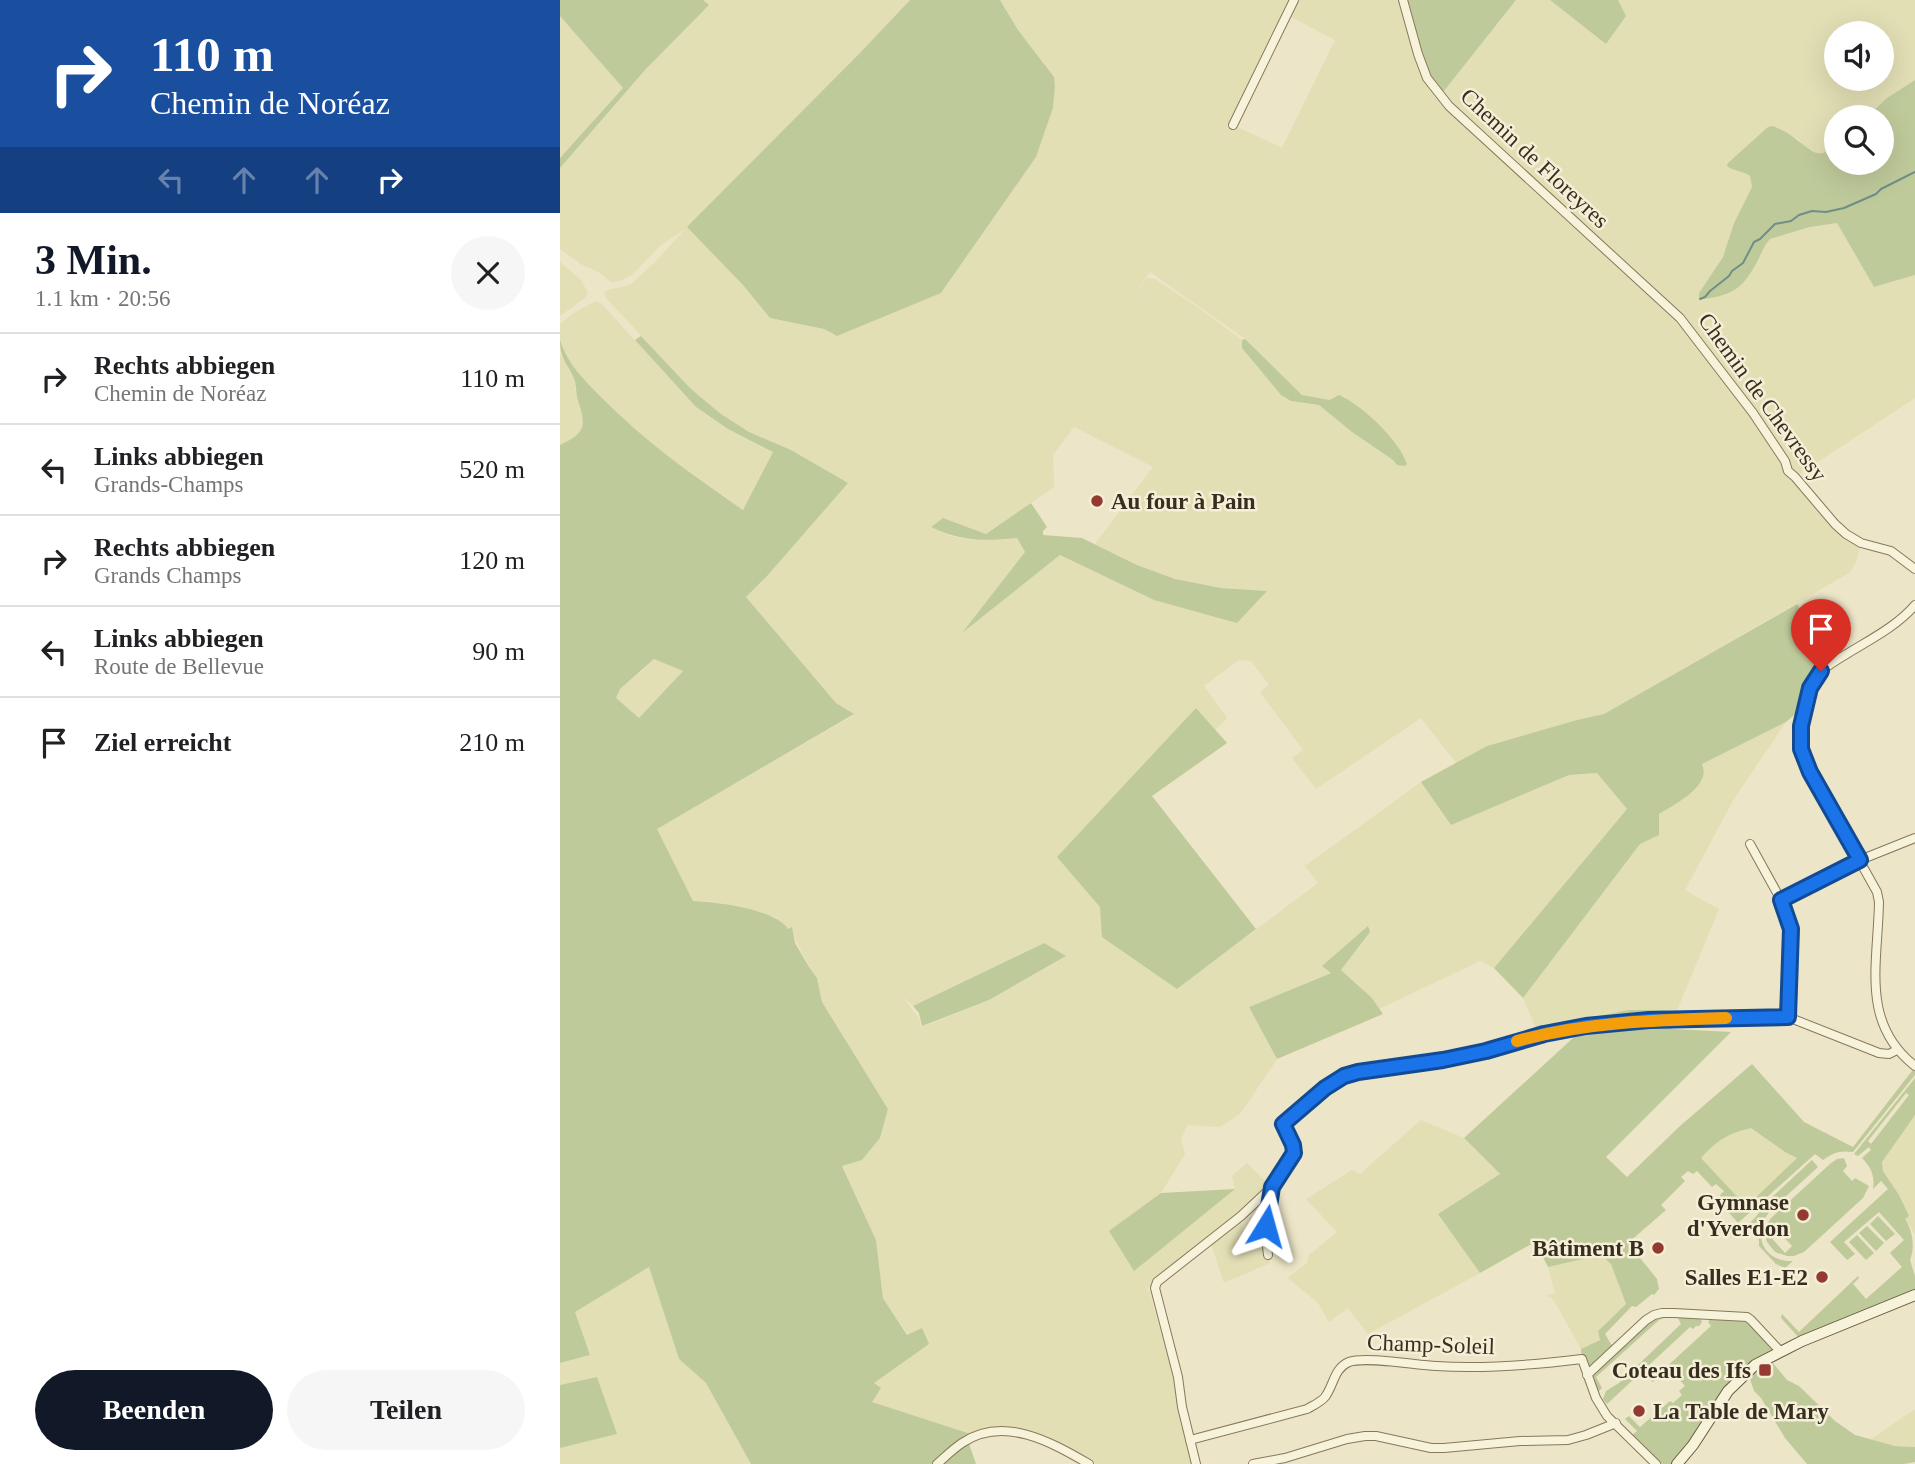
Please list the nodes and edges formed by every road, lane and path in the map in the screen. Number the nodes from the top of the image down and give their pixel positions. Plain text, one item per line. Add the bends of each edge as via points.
1 (1294, 0) edge
2 (1403, 0) edge
3 (1233, 125) dead end
4 (1680, 318) joint
5 (1915, 569) edge
6 (1915, 605) edge
7 (1915, 838) edge
8 (1750, 844) dead end
9 (1860, 860) junction
10 (1781, 900) junction
11 (1788, 1017) junction
12 (1897, 1050) junction
13 (1915, 1066) edge
14 (1272, 1187) junction
15 (1268, 1255) dead end
16 (1915, 1295) edge
17 (1780, 1351) junction
18 (1587, 1375) junction
19 (1616, 1423) junction
20 (1191, 1440) junction
21 (1680, 1463) edge
22 (937, 1464) edge
23 (1089, 1464) edge
24 (1196, 1464) edge
25 (1254, 1464) edge
26 (1656, 1464) edge

1 - 3 street
2 - 4 street, Chemin de Floreyres via 1427,78 1440,96
4 - 5 street, Chemin de Chevressy via 1753,413 1788,471 1835,524 1861,543 1891,551
6 - 9 street via 1893,626 1821,671 1810,688 1803,716 1803,757
7 - 9 street
8 - 10 street
9 - 10 street
9 - 12 street via 1878,896 1877,1004
10 - 11 street via 1791,929
11 - 12 street via 1879,1053
11 - 14 street via 1586,1026 1443,1060 1344,1076 1283,1124 1294,1153
12 - 13 street
14 - 15 street via 1266,1226
14 - 20 street via 1155,1288
16 - 17 street
17 - 18 street via 1747,1317 1662,1313 1646,1320
17 - 21 street via 1755,1365 1728,1391
18 - 19 street via 1607,1416
18 - 20 street, Champ-Soleil via 1582,1359 1492,1366 1355,1361 1342,1366 1326,1396 1307,1409
19 - 25 street via 1567,1440 1444,1448 1365,1436
19 - 26 street
20 - 24 street
22 - 23 street via 962,1443 1003,1431 1042,1439

